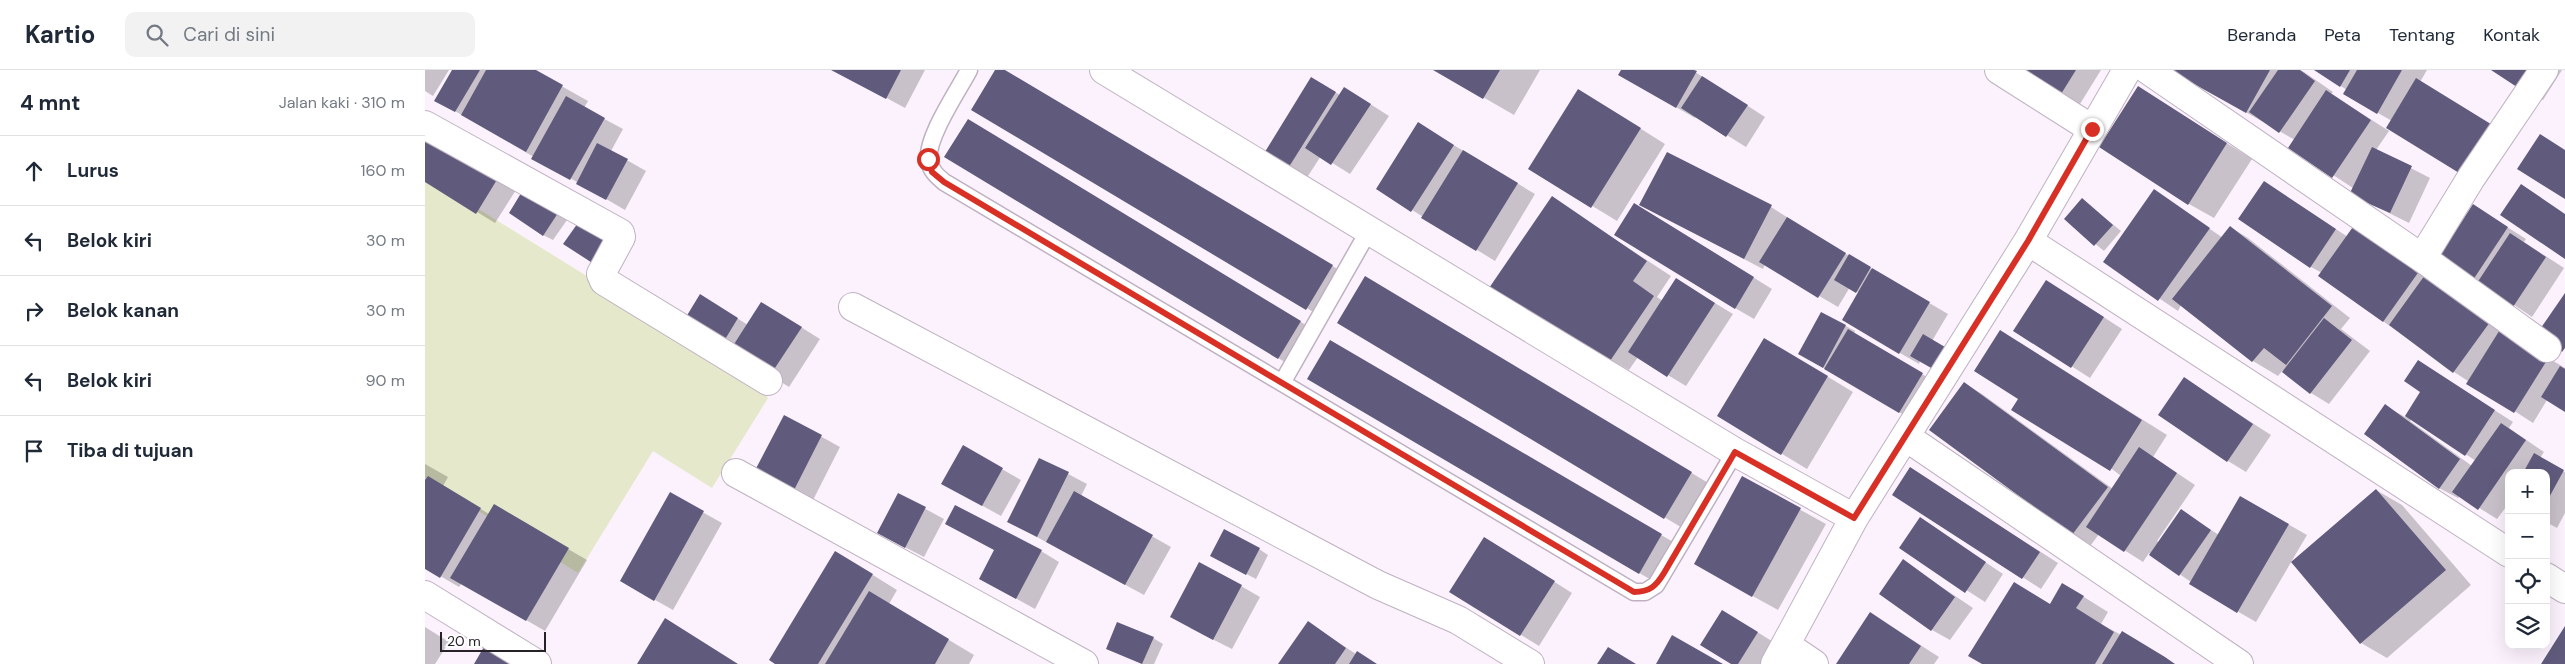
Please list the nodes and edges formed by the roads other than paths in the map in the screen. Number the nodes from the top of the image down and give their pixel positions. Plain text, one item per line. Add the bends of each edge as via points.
1 (969, 70) edge
2 (1104, 70) edge
3 (1999, 70) edge
4 (2127, 70) edge
5 (2148, 70) edge
6 (2544, 70) edge
7 (425, 125) edge
8 (2092, 129) junction
9 (1368, 232) junction
10 (2028, 241) junction
11 (2422, 258) junction
12 (853, 307) dead end
13 (2547, 348) dead end
14 (768, 381) dead end
15 (1282, 383) junction
16 (1906, 437) junction
17 (1735, 452) junction
18 (736, 473) dead end
19 (1854, 518) junction
20 (2505, 550) edge
21 (2550, 580) edge
22 (2565, 589) edge
23 (425, 595) edge
24 (1781, 654) edge
25 (537, 664) edge
26 (1084, 664) edge
27 (1530, 664) edge
28 (1814, 664) edge
29 (2239, 664) edge

1 - 15 lane via 932,139 928,159 932,172
2 - 9 street
3 - 8 street
4 - 8 street
5 - 11 street
6 - 11 street
7 - 14 street via 620,234 601,274 604,281
8 - 10 street
9 - 15 lane
9 - 17 street
10 - 16 street
10 - 20 street
11 - 13 street
12 - 27 street via 1378,585 1458,620
15 - 17 lane via 1634,592 1645,592 1657,585
16 - 19 street
16 - 29 street
17 - 19 street
18 - 26 street
19 - 24 street
21 - 22 street
23 - 25 street
24 - 28 street

